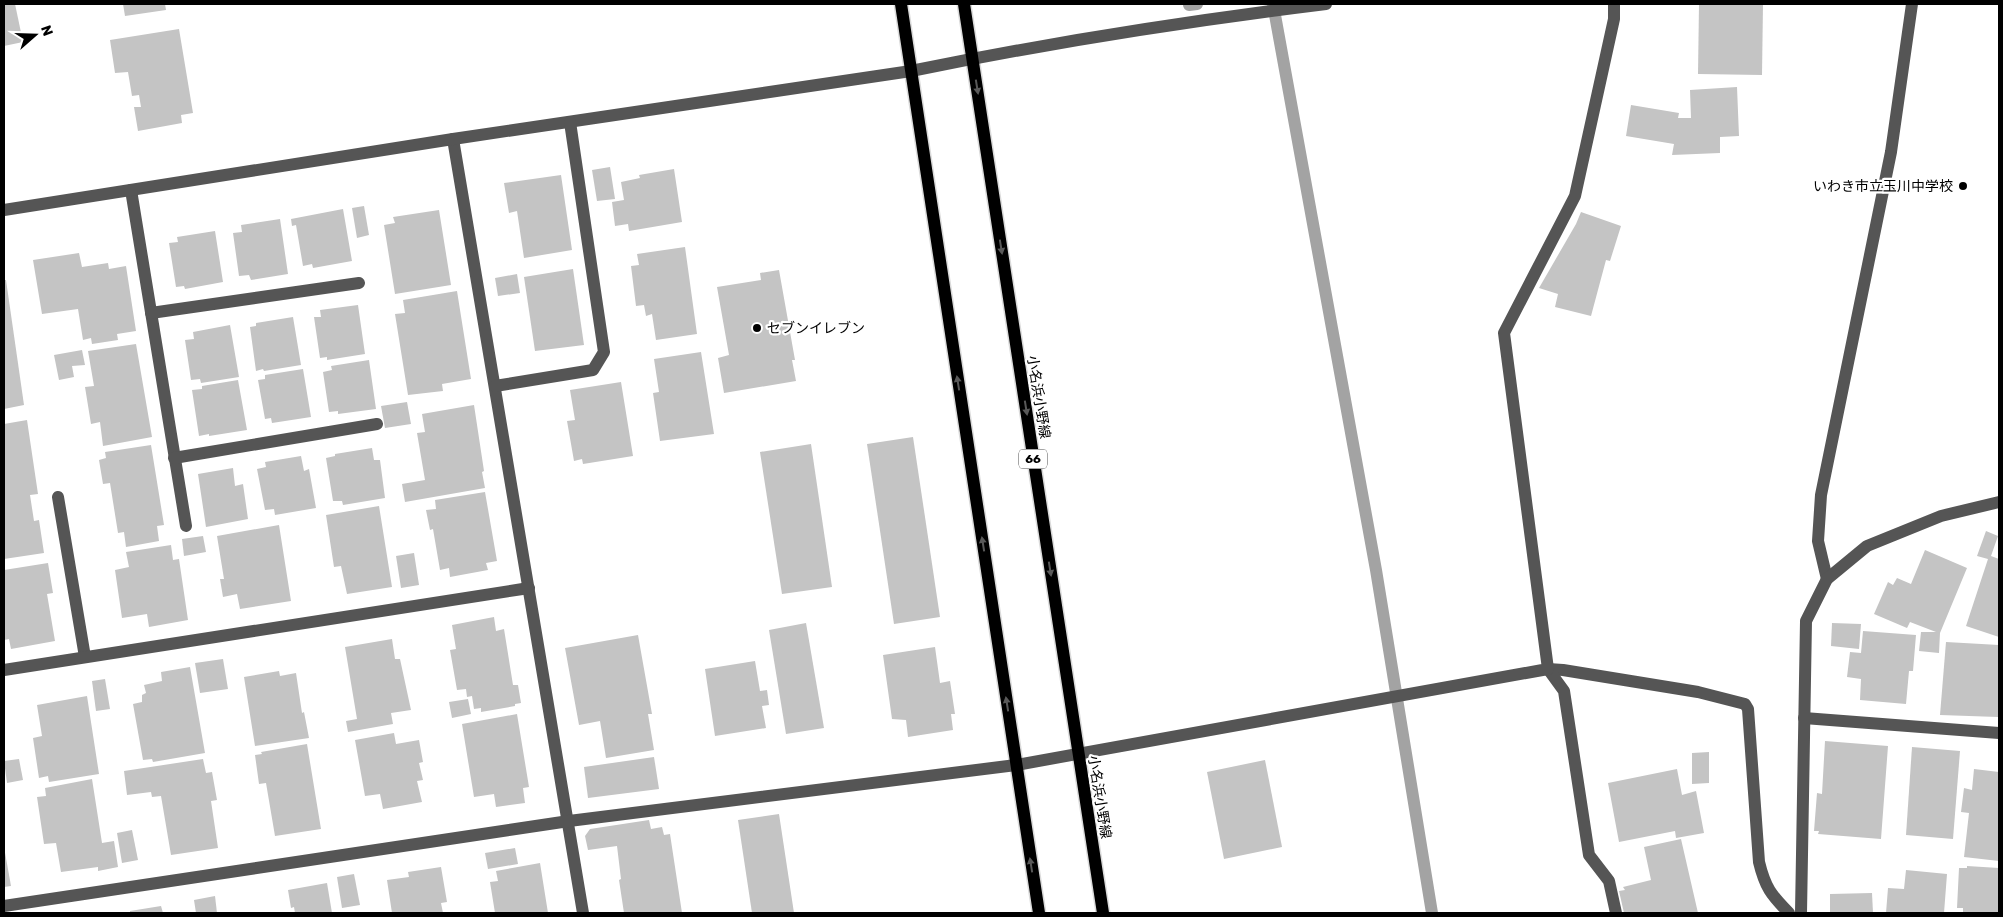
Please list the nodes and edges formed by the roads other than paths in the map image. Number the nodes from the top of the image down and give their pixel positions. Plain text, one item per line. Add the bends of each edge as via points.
1 (901, 4) edge
2 (964, 4) edge
3 (1326, 4) edge
4 (1614, 4) edge
5 (1912, 4) edge
6 (972, 58) junction
7 (911, 71) junction
8 (570, 122) junction
9 (453, 139) junction
10 (131, 190) junction
11 (4, 210) edge
12 (359, 283) dead end
13 (151, 313) junction
14 (495, 386) junction
15 (377, 424) dead end
16 (174, 458) junction
17 (58, 497) dead end
18 (1999, 502) edge
19 (186, 526) dead end
20 (1827, 579) junction
21 (529, 588) junction
22 (85, 657) junction
23 (1548, 669) junction
24 (4, 670) edge
25 (1804, 718) junction
26 (1999, 733) edge
27 (1078, 753) junction
28 (1016, 766) junction
29 (569, 821) junction
30 (4, 906) edge
31 (583, 913) edge
32 (1039, 913) edge
33 (1103, 913) edge
34 (1616, 913) edge
35 (1789, 913) edge
36 (1801, 913) edge

1 - 7 main road
2 - 6 main road, 小名浜小野線 / 66
3 - 6 street via 1267,10
4 - 23 street via 1614,20 1575,196 1504,333
5 - 20 street via 1891,152 1821,495 1818,540
6 - 7 street
6 -> 27 main road, 小名浜小野線 / 66
7 - 8 street
28 -> 7 main road
8 - 9 street
8 - 14 street via 604,352 594,370
9 - 10 street
9 - 14 street
10 - 11 street
10 - 13 street
12 - 13 street
13 - 16 street
14 - 21 street
15 - 16 street
16 - 19 street
17 - 22 street
18 - 20 street via 1941,516 1867,546
20 - 25 street via 1806,621
21 - 22 street
21 - 29 street
22 - 24 street
23 - 27 street
23 - 34 street via 1564,691 1589,855 1609,881
23 - 35 street via 1698,692 1745,704 1748,709 1759,862 1764,884
25 - 26 street
25 - 36 street
27 - 28 street
27 - 33 main road, 小名浜小野線 / 66
28 - 29 street
32 -> 28 main road
29 - 30 street
29 - 31 street

